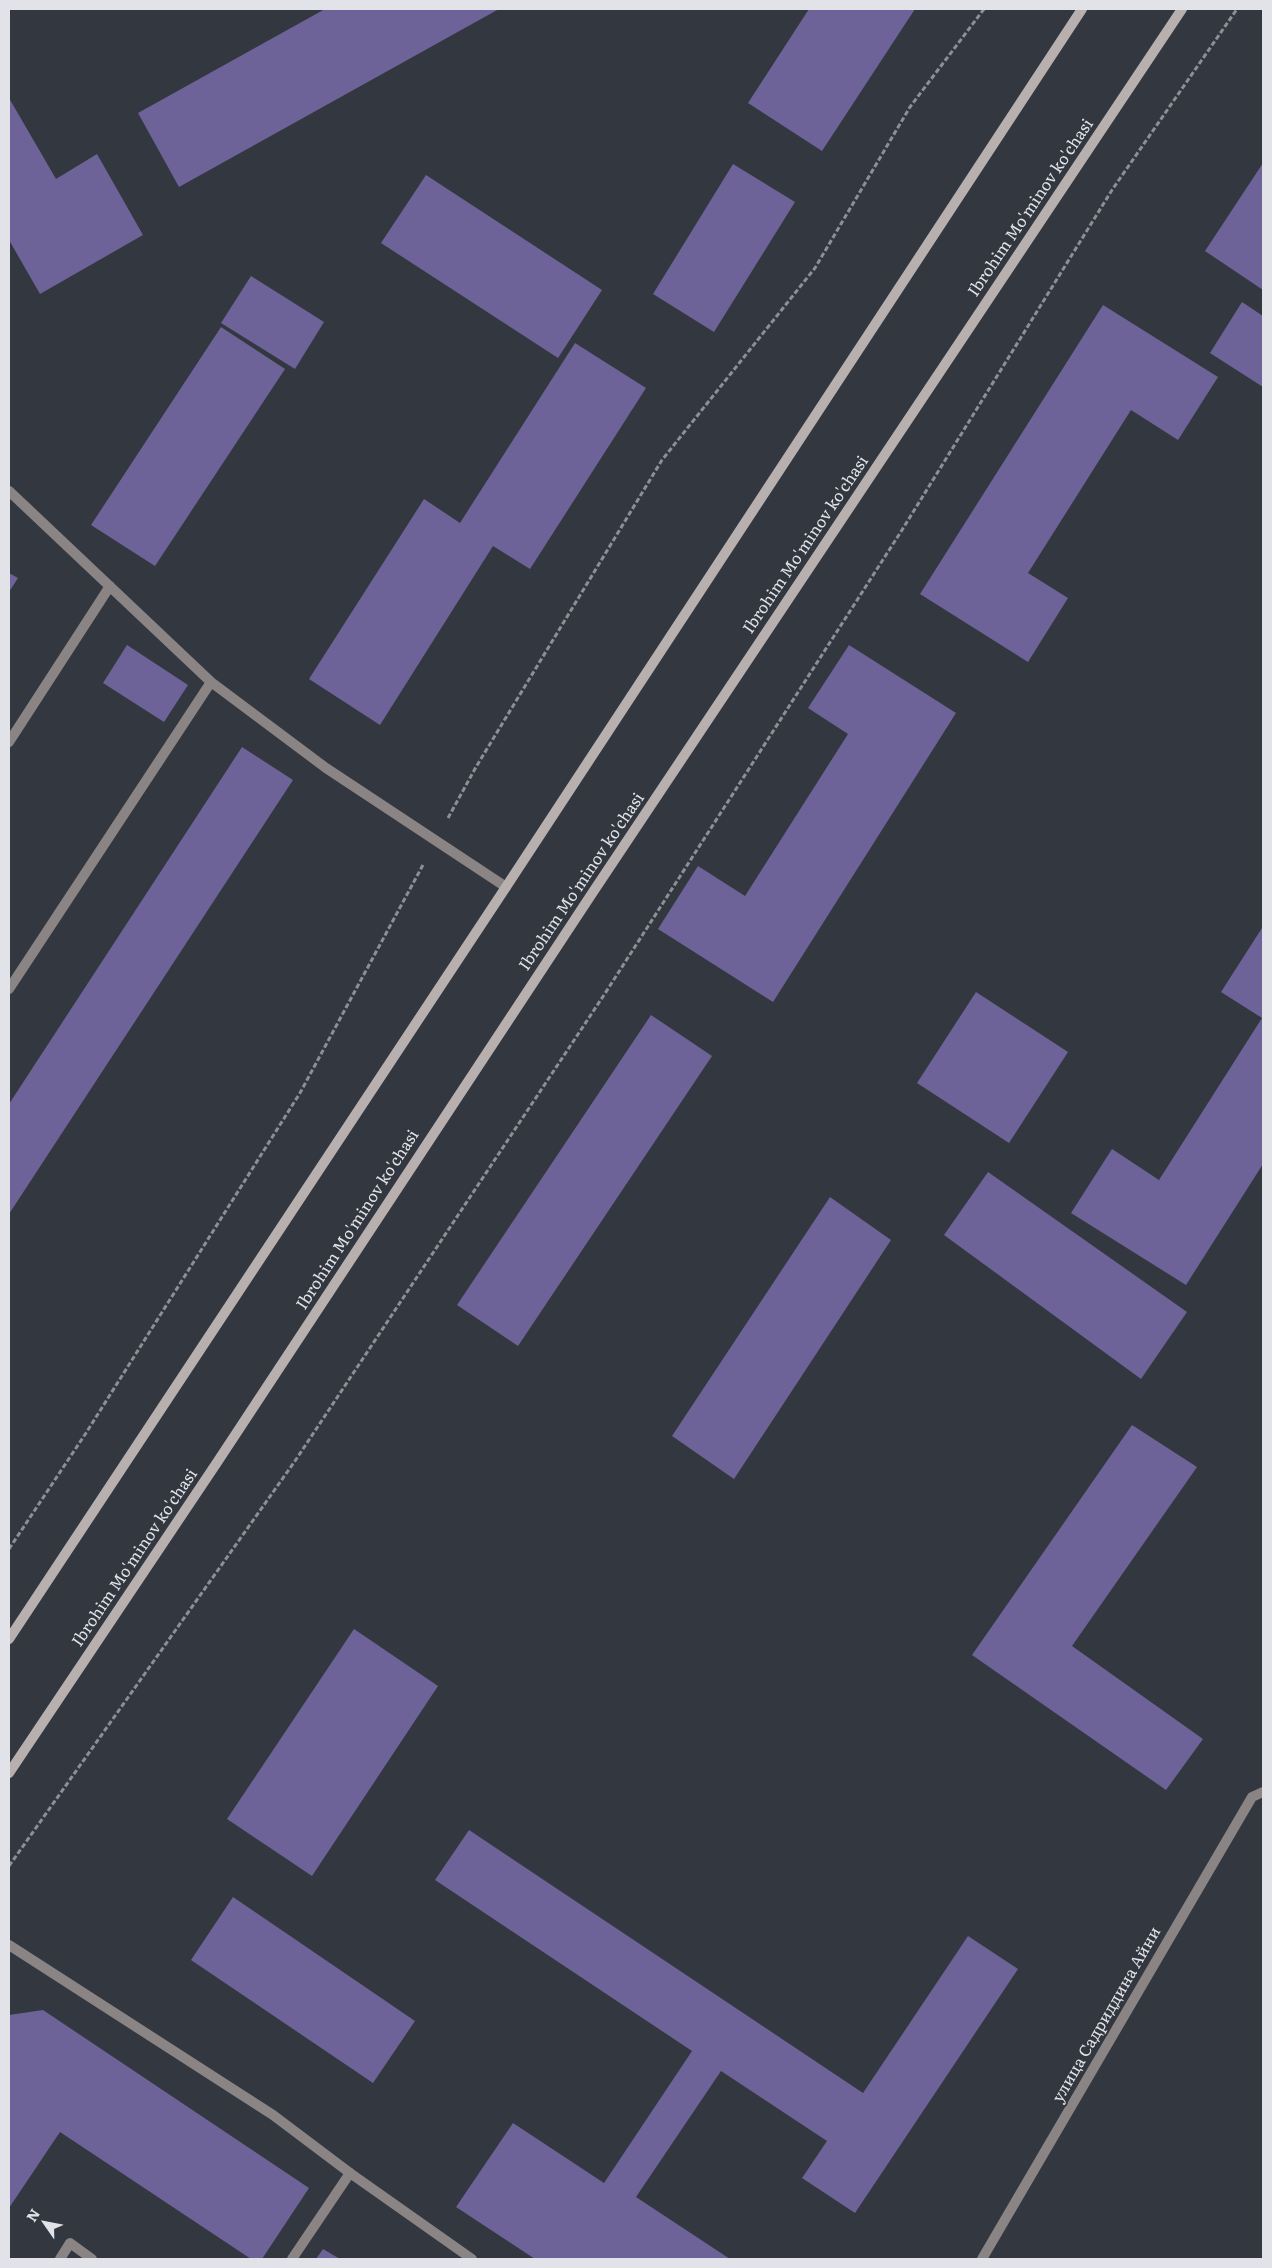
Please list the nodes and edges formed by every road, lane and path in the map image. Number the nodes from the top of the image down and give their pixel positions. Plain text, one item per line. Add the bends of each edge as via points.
1 (984, 9) edge
2 (1082, 9) edge
3 (1182, 9) edge
4 (1237, 9) edge
5 (9, 491) edge
6 (110, 586) junction
7 (211, 682) junction
8 (9, 742) edge
9 (437, 840) junction
10 (506, 887) junction
11 (9, 989) edge
12 (9, 1549) edge
13 (9, 1639) edge
14 (9, 1773) edge
15 (1263, 1792) edge
16 (9, 1866) edge
17 (9, 1945) edge
18 (350, 2173) junction
19 (60, 2259) edge
20 (92, 2259) edge
21 (292, 2259) edge
22 (472, 2259) edge
23 (982, 2259) edge

1 - 9 path via 910,107 815,268 662,460 476,767
2 - 10 main road
3 - 14 main road, Ibrohim Mo'minov ko'chasi
4 - 16 path via 1112,190 902,530 598,1003 295,1461
5 - 6 street
6 - 7 street
6 - 8 street
7 - 9 street via 326,768
7 - 11 street
9 - 10 street
9 - 12 path via 300,1093 86,1433
10 - 13 main road
15 - 23 street, улица Садриддина Айни via 1252,1797
17 - 18 street via 273,2115
18 - 21 street
18 - 22 street
19 - 20 street via 70,2243

